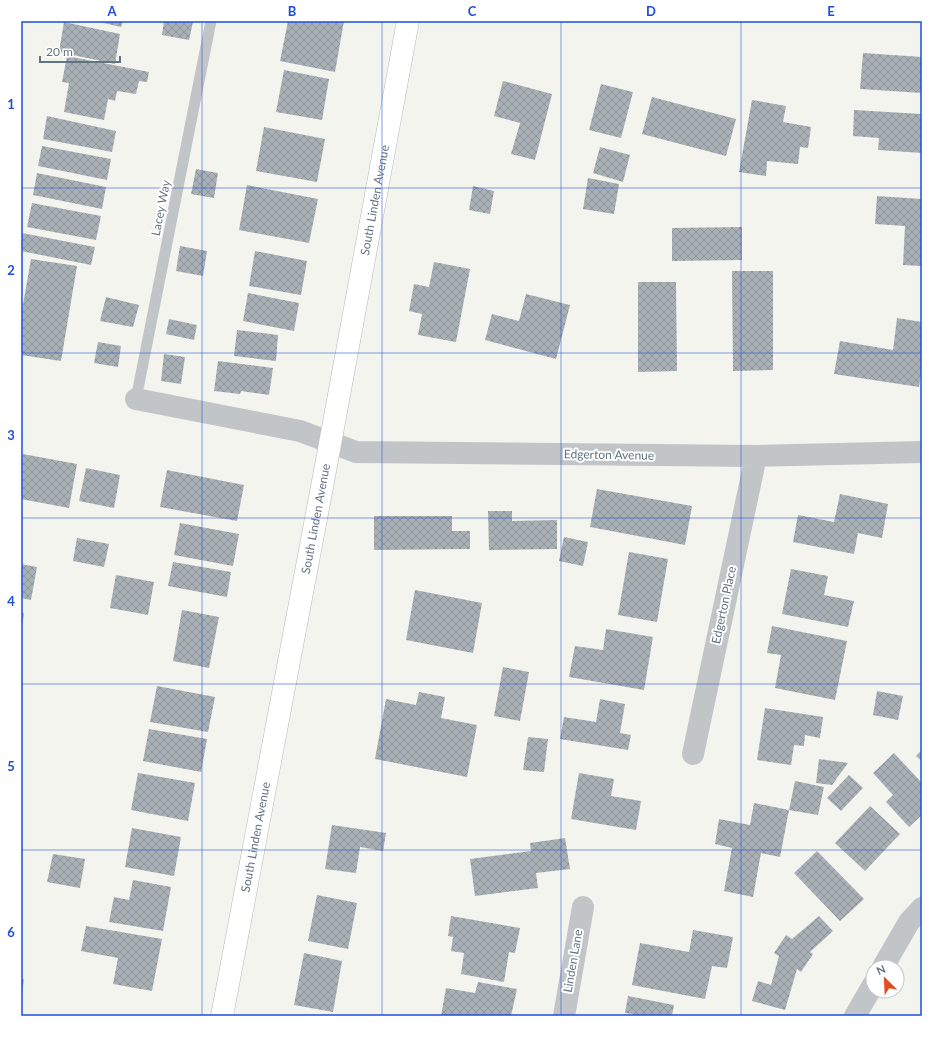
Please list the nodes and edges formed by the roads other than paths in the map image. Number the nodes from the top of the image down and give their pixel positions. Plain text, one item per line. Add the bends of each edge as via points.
1 (212, 21) edge
2 (408, 21) edge
3 (136, 399) joint
4 (330, 442) junction
5 (922, 452) edge
6 (756, 456) junction
7 (693, 754) dead end
8 (583, 907) dead end
9 (922, 908) edge
10 (888, 959) edge
11 (865, 998) edge
12 (222, 1016) edge
13 (564, 1016) edge
14 (855, 1016) edge

1 - 3 lane, Lacey Way
2 - 4 street, South Linden Avenue
3 - 4 street, Edgerton Avenue via 300,430
4 - 6 street, Edgerton Avenue via 356,452
4 - 12 street, South Linden Avenue
5 - 6 street, Edgerton Avenue
6 - 7 street, Edgerton Place
8 - 13 street, Linden Lane
9 - 10 street via 909,922
11 - 14 street

